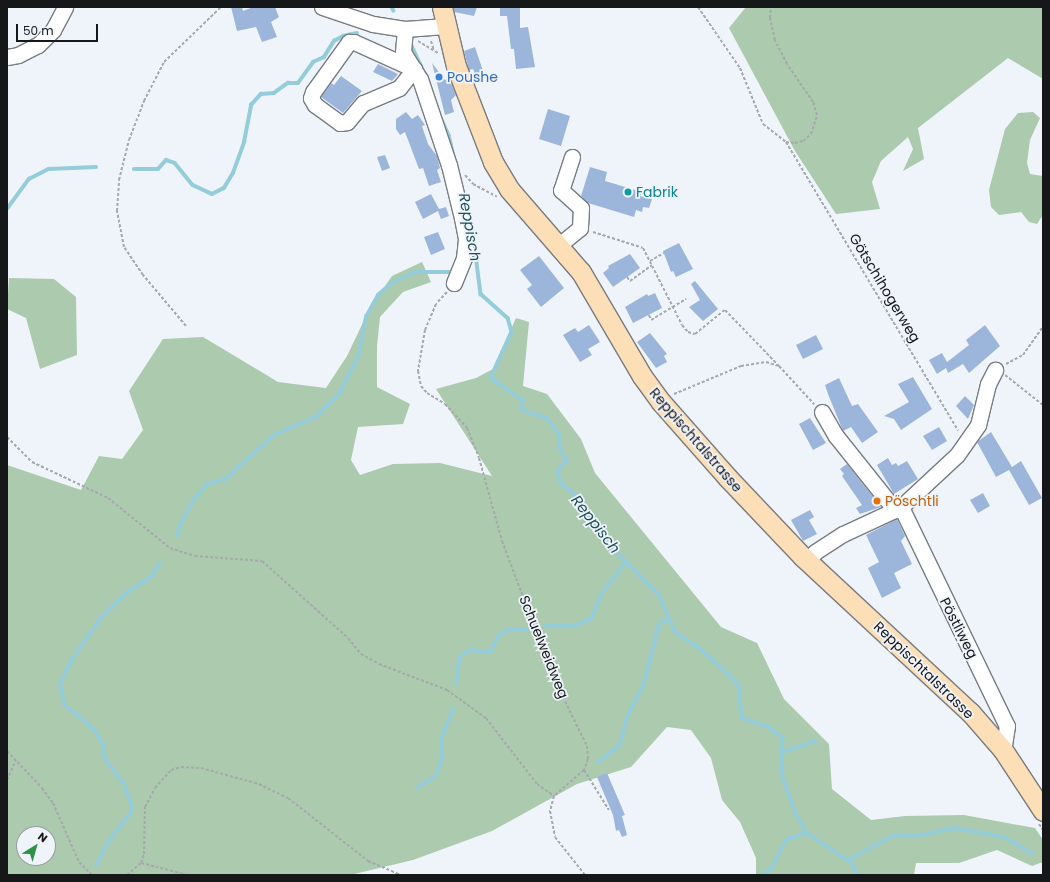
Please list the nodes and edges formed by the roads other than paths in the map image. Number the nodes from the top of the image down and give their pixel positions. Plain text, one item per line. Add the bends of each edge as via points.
1 (65, 7) edge
2 (322, 7) edge
3 (442, 7) edge
4 (445, 26) junction
5 (405, 29) junction
6 (7, 57) edge
7 (414, 69) junction
8 (572, 157) dead end
9 (559, 245) junction
10 (454, 283) road end
11 (995, 370) road end
12 (822, 412) road end
13 (898, 509) junction
14 (808, 562) junction
15 (1003, 750) junction
16 (1043, 811) edge

1 - 6 street via 53,30 38,45 18,55
2 - 5 street via 373,24
3 - 4 main road, Reppischtalstrasse
4 - 5 street
4 - 9 main road, Reppischtalstrasse via 464,90 493,162 509,189
5 - 7 street via 403,52
7 - 7 street via 349,42 311,98 315,105 340,123 347,122 362,103 399,88
7 - 10 street via 420,79 448,165 466,238 464,258
8 - 9 street via 561,190 581,208 586,230
9 - 14 main road, Reppischtalstrasse via 595,293 642,376 661,402 723,473
11 - 13 street via 988,384 978,425 966,444
12 - 13 street, Pöstliweg via 836,436
13 - 14 street via 843,534 815,552
13 - 15 street, Pöstliweg via 1006,726
14 - 15 main road, Reppischtalstrasse via 932,675 970,712
15 - 16 main road, Reppischtalstrasse

